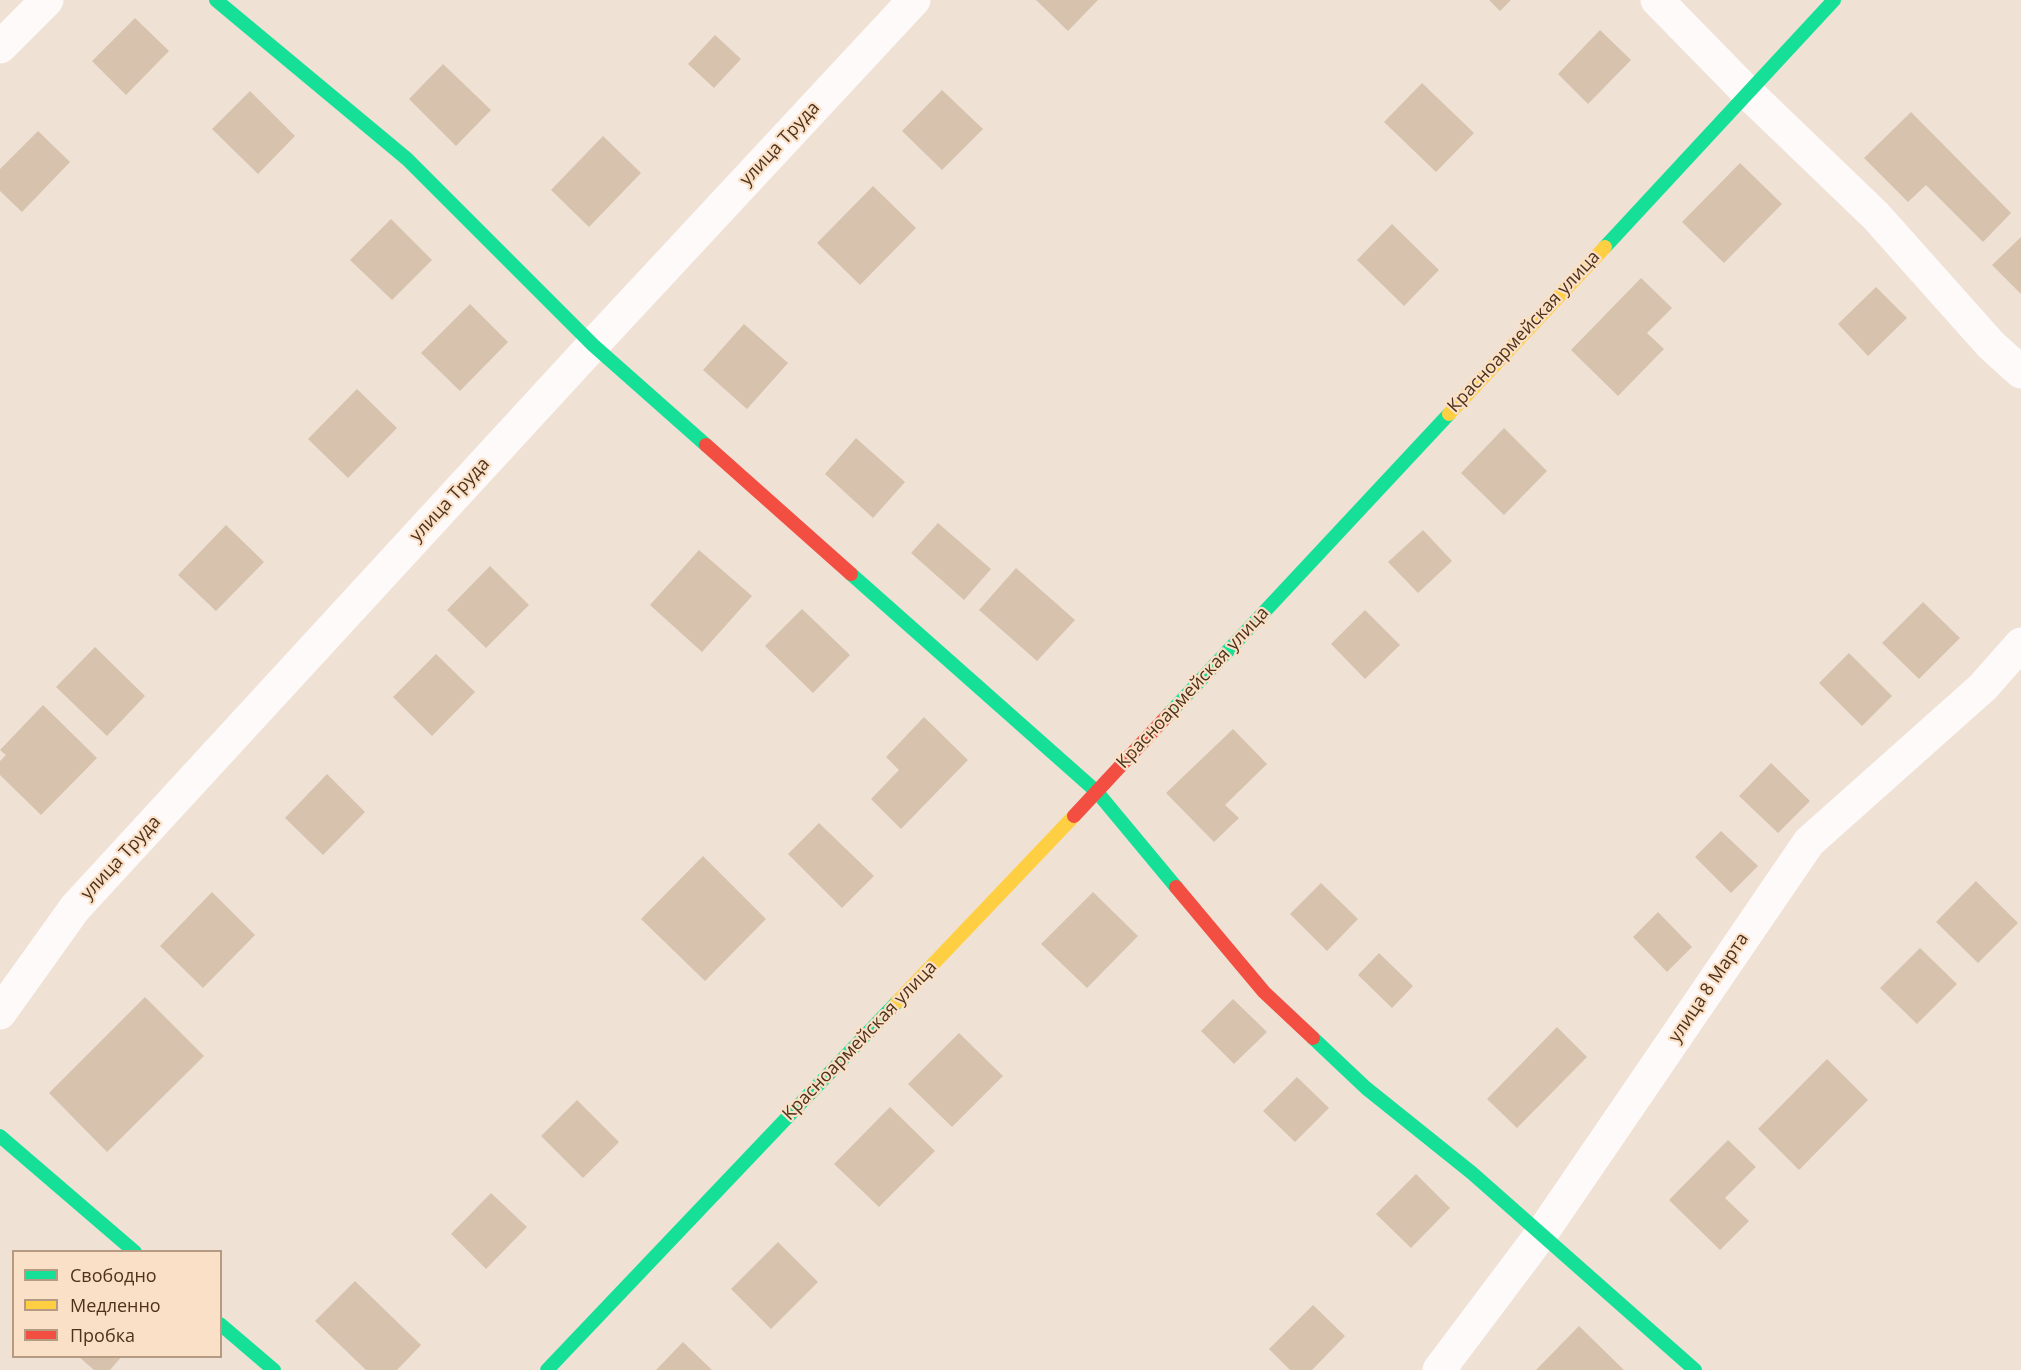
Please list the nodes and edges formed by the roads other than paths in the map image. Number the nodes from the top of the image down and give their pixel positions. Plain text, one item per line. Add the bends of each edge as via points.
1 (47, 0) edge
2 (216, 0) edge
3 (914, 0) edge
4 (1657, 0) edge
5 (1833, 0) edge
6 (0, 47) edge
7 (1747, 92) junction
8 (593, 345) junction
9 (2021, 372) edge
10 (2021, 644) edge
11 (1097, 792) junction
12 (0, 1013) edge
13 (0, 1136) edge
14 (1542, 1233) junction
15 (134, 1250) edge
16 (222, 1326) edge
17 (274, 1370) edge
18 (547, 1370) edge
19 (1439, 1370) edge
20 (1695, 1370) edge

1 - 6 street
2 - 8 street via 407,159
3 - 8 street, улица Труда
4 - 7 street
5 - 7 street, Красноармейская улица
7 - 9 street via 1876,216 1991,345
7 - 11 street, Красноармейская улица
8 - 11 street
8 - 12 street, улица Труда via 75,908
10 - 14 street, улица 8 Марта via 1983,687 1809,842
11 - 14 street via 1264,992 1366,1088
11 - 18 street, Красноармейская улица
13 - 15 street
14 - 19 street, улица 8 Марта
14 - 20 street
16 - 17 street

